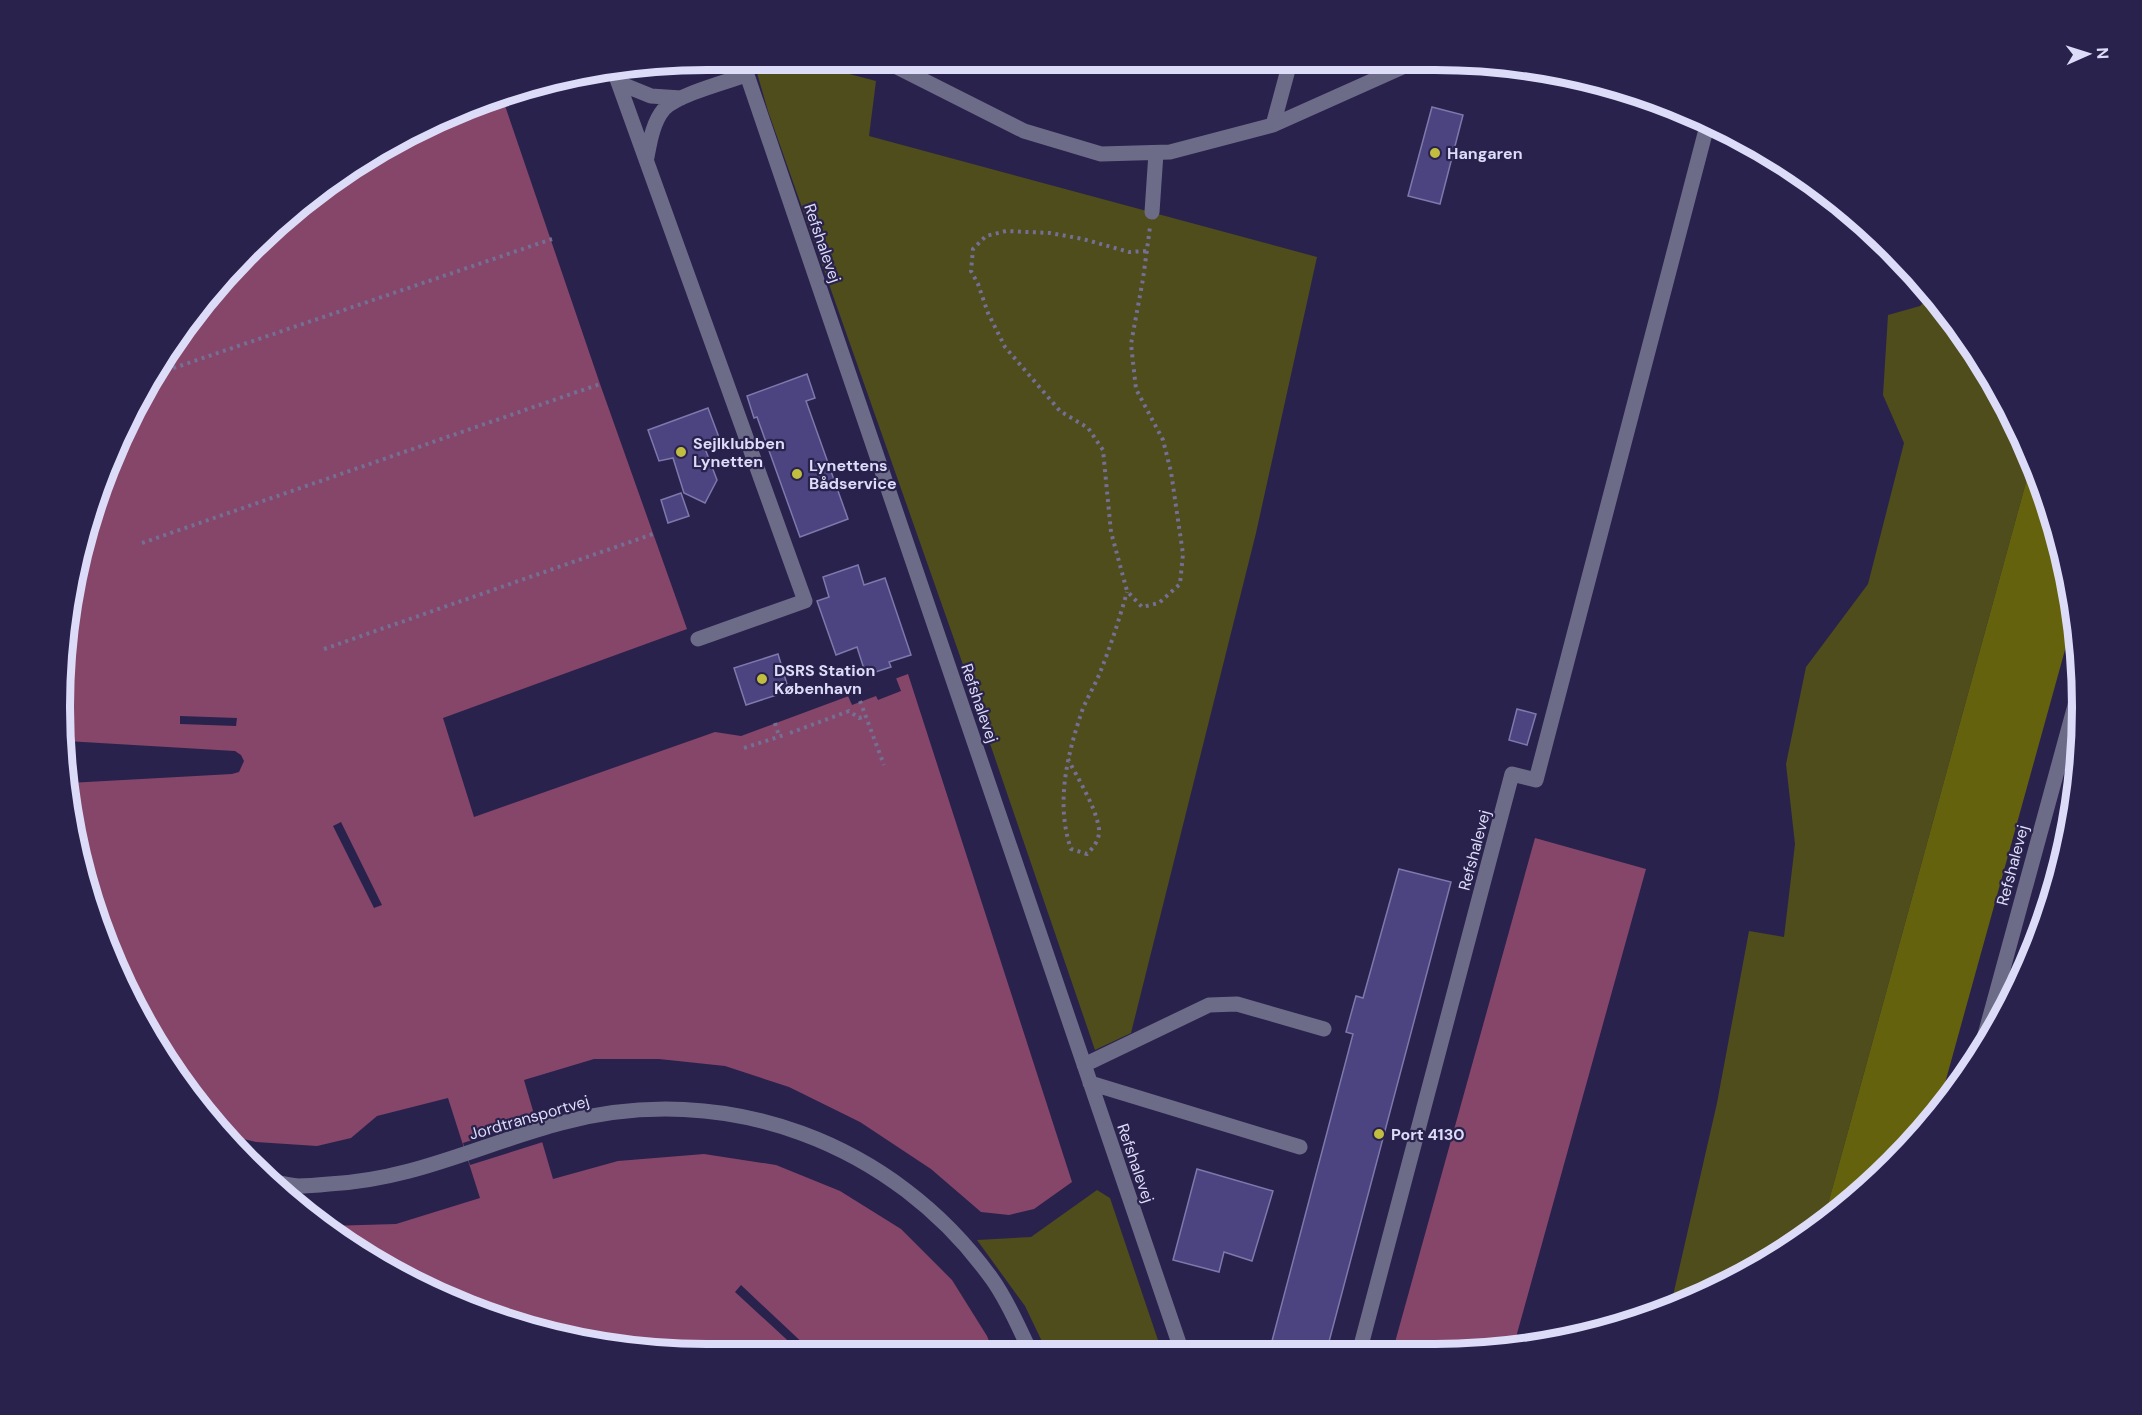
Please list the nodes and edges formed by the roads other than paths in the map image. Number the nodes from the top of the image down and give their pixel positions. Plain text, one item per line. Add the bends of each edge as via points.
1 (745, 70) edge
2 (903, 70) edge
3 (1287, 70) edge
4 (1396, 70) edge
5 (617, 77) edge
6 (619, 83) junction
7 (681, 98) junction
8 (1273, 125) junction
9 (1706, 131) edge
10 (1156, 153) junction
11 (646, 159) junction
12 (1152, 212) road end
13 (698, 639) dead end
14 (2072, 718) edge
15 (1989, 1021) edge
16 (1324, 1029) dead end
17 (1084, 1065) junction
18 (1090, 1083) junction
19 (1300, 1147) dead end
20 (284, 1183) edge
21 (1026, 1344) edge
22 (1179, 1344) edge
23 (1361, 1344) edge

1 - 7 street
1 - 17 street, Refshalevej
2 - 10 street via 1024,131 1101,153
3 - 8 street
4 - 8 street
5 - 6 street
6 - 7 street via 651,96
6 - 11 street
7 - 11 street via 665,108 655,124
8 - 10 street
9 - 23 street, Refshalevej via 1536,780 1512,774
10 - 12 street
11 - 13 street via 805,601
14 - 15 street, Refshalevej
16 - 17 street via 1237,1004 1209,1005
17 - 18 street, Refshalevej
18 - 19 street
18 - 22 street, Refshalevej
20 - 21 street, Jordtransportvej via 362,1182 400,1174 560,1123 598,1115 672,1109 723,1112 780,1125 841,1149 917,1198 968,1248 994,1282

